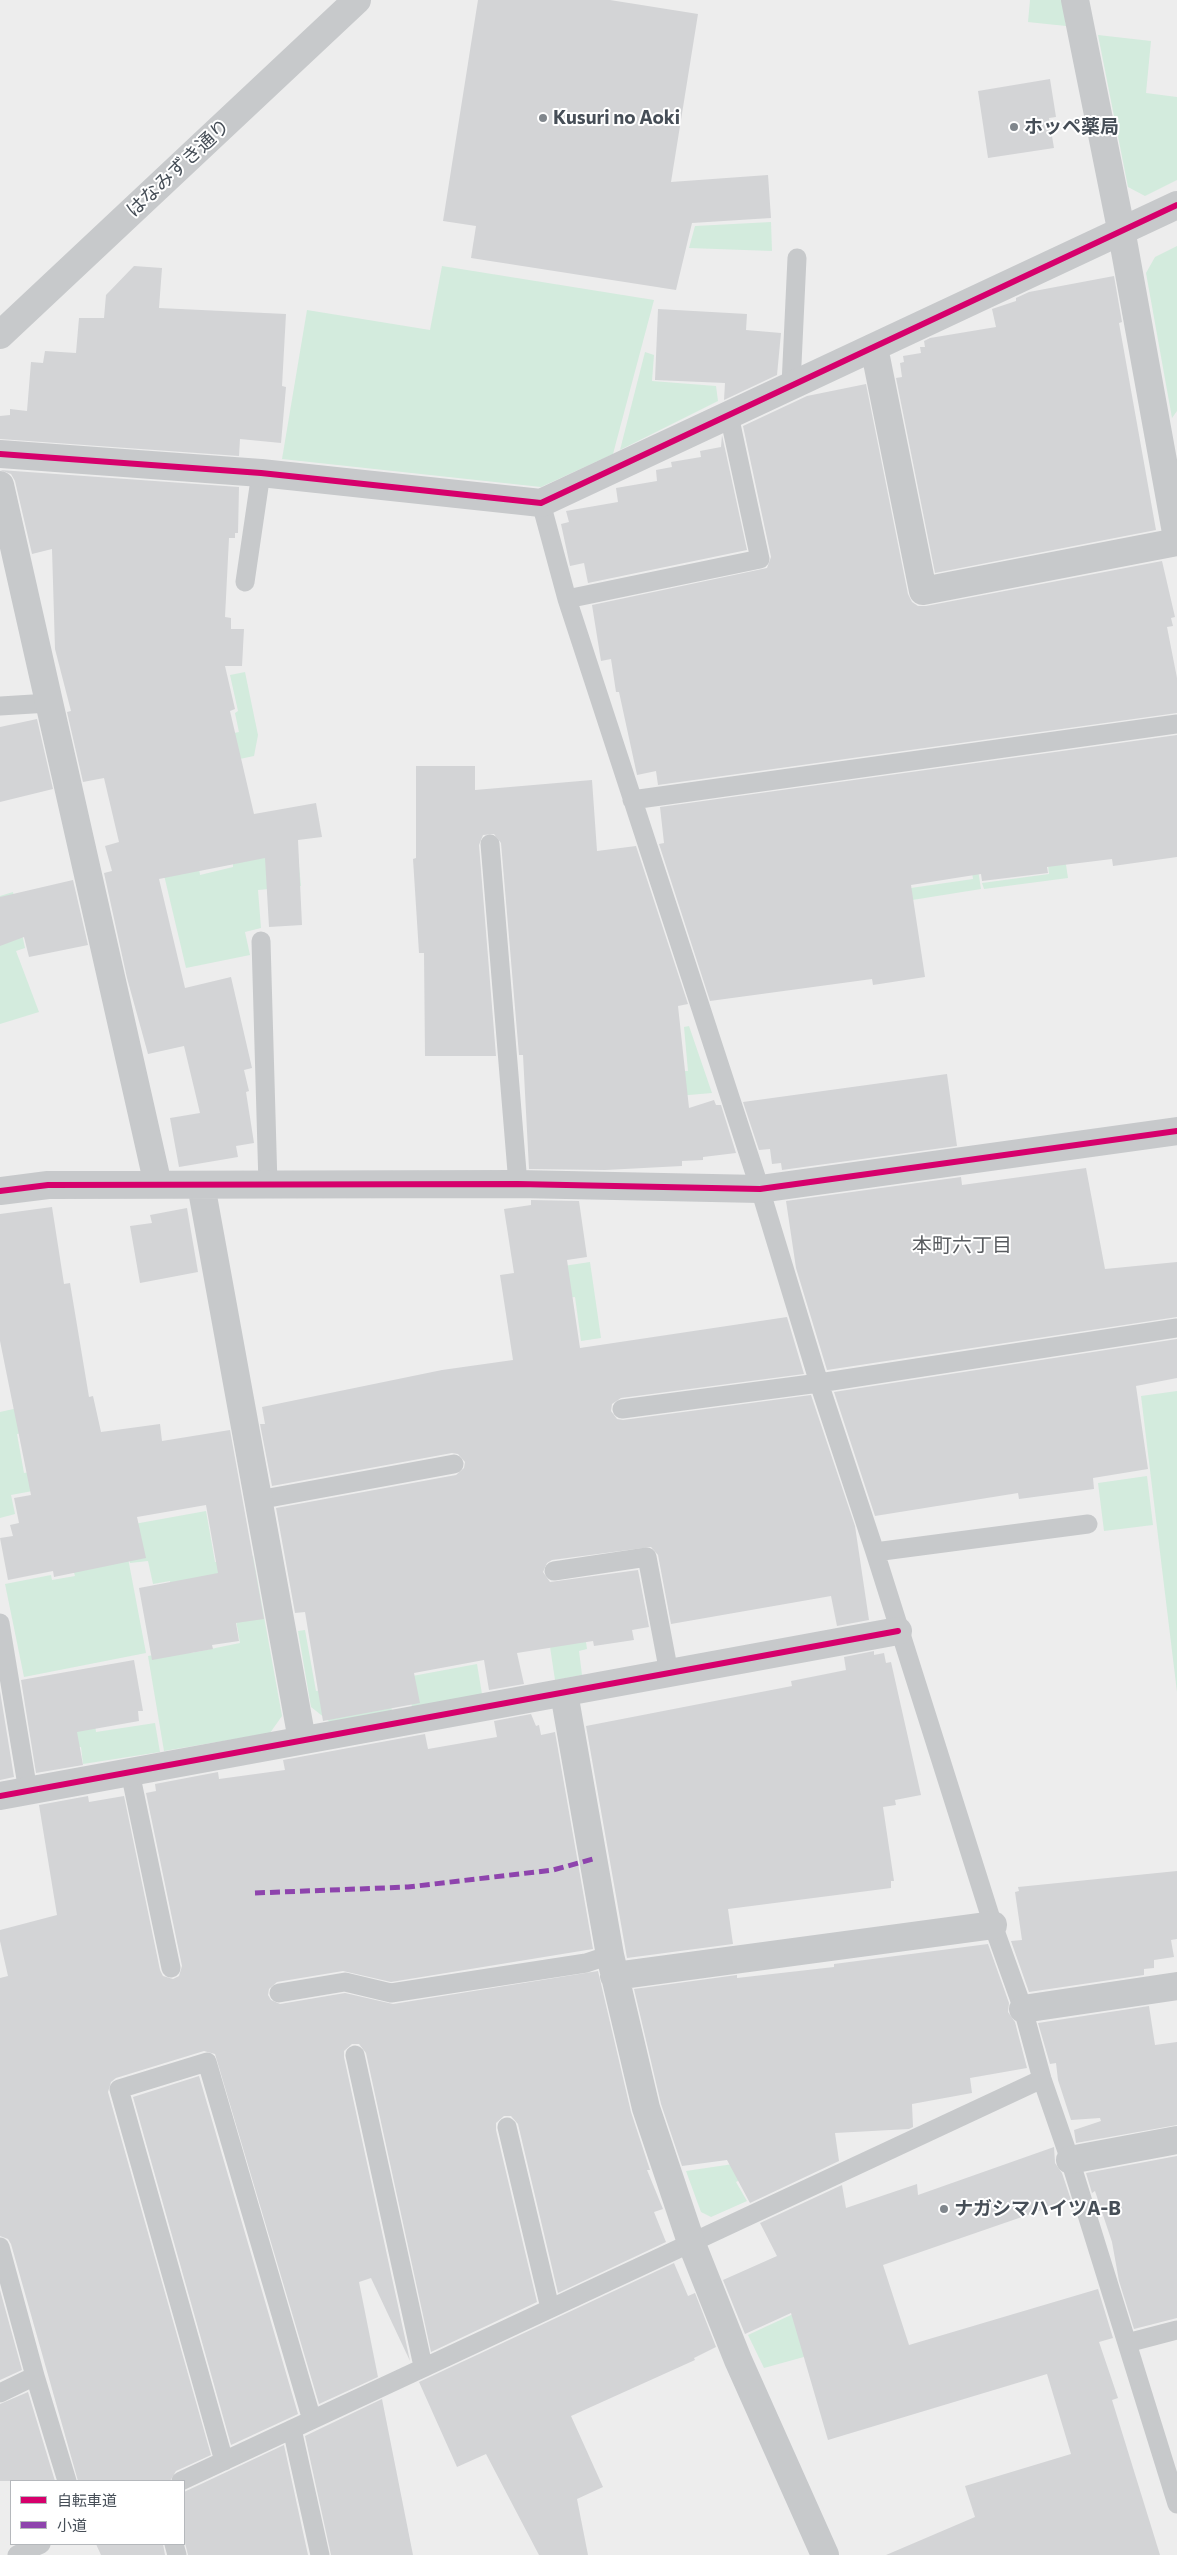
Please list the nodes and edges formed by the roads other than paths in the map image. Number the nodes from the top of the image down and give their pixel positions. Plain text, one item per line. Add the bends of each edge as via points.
1 (357, 0) edge
2 (1075, 0) edge
3 (1177, 205) edge
4 (1121, 229) junction
5 (797, 258) dead end
6 (0, 335) edge
7 (874, 346) junction
8 (791, 385) junction
9 (729, 415) junction
10 (0, 454) edge
11 (261, 472) junction
12 (0, 485) edge
13 (541, 503) junction
14 (1177, 538) edge
15 (1177, 542) edge
16 (245, 582) dead end
17 (567, 599) junction
18 (49, 703) junction
19 (0, 706) edge
20 (1177, 724) edge
21 (632, 800) junction
22 (490, 844) dead end
23 (261, 941) dead end
24 (1177, 1131) edge
25 (518, 1184) junction
26 (158, 1185) junction
27 (201, 1185) junction
28 (268, 1185) junction
29 (760, 1189) junction
30 (0, 1191) edge
31 (1177, 1328) edge
32 (819, 1383) junction
33 (622, 1409) dead end
34 (454, 1464) dead end
35 (258, 1500) junction
36 (1088, 1524) dead end
37 (875, 1552) junction
38 (554, 1571) dead end
39 (0, 1622) edge
40 (898, 1631) junction
41 (669, 1673) junction
42 (564, 1693) junction
43 (302, 1740) junction
44 (130, 1772) junction
45 (28, 1791) junction
46 (0, 1796) edge
47 (992, 1925) junction
48 (612, 1966) junction
49 (172, 1968) dead end
50 (1177, 1986) edge
51 (279, 1993) dead end
52 (1023, 2010) junction
53 (355, 2055) dead end
54 (1042, 2079) junction
55 (507, 2127) dead end
56 (1177, 2140) edge
57 (1070, 2160) junction
58 (691, 2242) junction
59 (0, 2247) edge
60 (550, 2308) junction
61 (1177, 2330) edge
62 (1127, 2344) junction
63 (423, 2366) junction
64 (35, 2376) junction
65 (0, 2394) edge
66 (312, 2420) junction
67 (292, 2429) junction
68 (224, 2461) junction
69 (68, 2480) edge
70 (183, 2480) edge
71 (1177, 2504) edge
72 (39, 2545) edge
73 (17, 2555) edge
74 (320, 2555) edge
75 (825, 2555) edge

1 - 6 street, はなみずき通り
2 - 4 street
3 - 4 street
4 - 7 street
4 - 14 street
5 - 8 lane
7 - 8 street
7 - 15 street via 923,591
8 - 9 street
9 - 13 street
9 - 17 lane via 760,559
10 - 11 street
11 - 13 street
11 - 16 lane
12 - 18 street
13 - 17 lane
17 - 21 lane
18 - 19 lane
18 - 26 street
20 - 21 lane
21 - 29 lane
22 - 25 lane
23 - 28 lane
24 - 29 street
25 - 28 street
25 - 29 street
26 - 27 street
26 - 30 street via 48,1185
27 - 28 street
27 - 35 street
29 - 32 lane
31 - 32 lane
32 - 33 lane
32 - 37 lane
34 - 35 lane
35 - 43 street
36 - 37 lane
37 - 40 lane
38 - 41 lane via 647,1557
39 - 45 lane
40 - 41 street
40 - 47 lane
41 - 42 street
42 - 43 street
42 - 48 street
43 - 44 street
44 - 45 street
44 - 49 lane
45 - 46 street
47 - 48 street
47 - 52 lane
48 - 51 lane via 586,1963 391,1993 345,1982
48 - 58 street via 646,2108
50 - 52 street
52 - 54 lane
53 - 63 lane
54 - 57 lane
54 - 58 lane
55 - 60 lane
56 - 57 street
57 - 62 lane
58 - 60 lane
58 - 75 street via 738,2360
59 - 64 lane
60 - 63 lane
61 - 62 lane
62 - 71 lane
63 - 66 lane
64 - 65 lane
64 - 69 lane
66 - 67 lane
66 - 68 lane via 207,2062 119,2089
67 - 68 lane
67 - 74 lane
68 - 70 lane
72 - 73 lane

